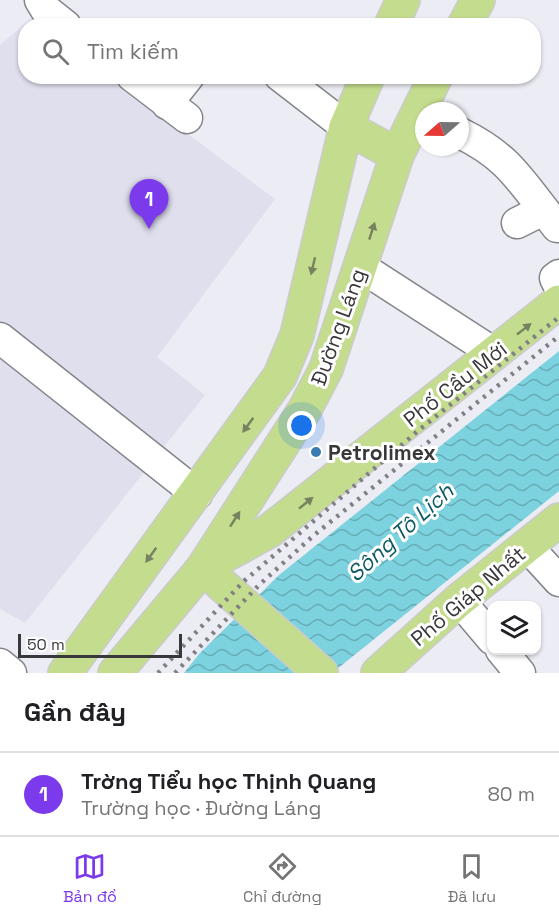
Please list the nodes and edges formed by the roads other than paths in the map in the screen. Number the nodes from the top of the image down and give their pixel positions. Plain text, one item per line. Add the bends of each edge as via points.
1 (403, 0) edge
2 (478, 0) edge
3 (395, 18) edge
4 (468, 18) edge
5 (142, 84) edge
6 (186, 84) edge
7 (290, 84) edge
8 (365, 84) edge
9 (433, 84) edge
10 (425, 102) edge
11 (415, 124) edge
12 (346, 127) junction
13 (469, 138) edge
14 (397, 155) junction
15 (553, 222) edge
16 (517, 223) dead end
17 (361, 267) junction
18 (559, 275) edge
19 (559, 286) edge
20 (559, 302) edge
21 (0, 338) edge
22 (494, 353) junction
23 (198, 494) junction
24 (559, 520) edge
25 (527, 546) junction
26 (203, 568) junction
27 (559, 580) edge
28 (459, 600) junction
29 (487, 633) edge
30 (504, 655) edge
31 (0, 664) edge
32 (11, 673) edge
33 (65, 673) edge
34 (115, 673) edge
35 (321, 673) edge
36 (378, 673) edge
37 (520, 673) edge

1 - 3 main road
2 - 4 main road
5 - 6 lane via 177,111
7 - 12 lane
8 - 12 main road, Đường Láng
9 - 10 main road, Đường Láng
11 - 14 main road, Đường Láng
12 - 14 main road
12 -> 23 main road, Đường Láng via 290,356 265,401
13 - 15 lane via 508,163
17 -> 14 main road, Đường Láng
15 - 16 lane via 541,211
17 - 22 lane
26 -> 17 main road, Đường Láng via 311,399 326,369
18 - 19 lane via 555,278
22 -> 20 main road, Phố Cầu Mới
21 - 23 lane
26 -> 22 main road, Phố Cầu Mới via 277,525
23 -> 33 main road, Đường Láng
24 - 25 main road, Phố Giáp Nhất
25 - 27 lane
25 - 28 main road, Phố Giáp Nhất
26 - 34 main road, Đường Láng
26 - 35 main road
28 - 29 lane
28 - 36 main road, Phố Giáp Nhất
30 - 37 lane
31 - 32 lane

